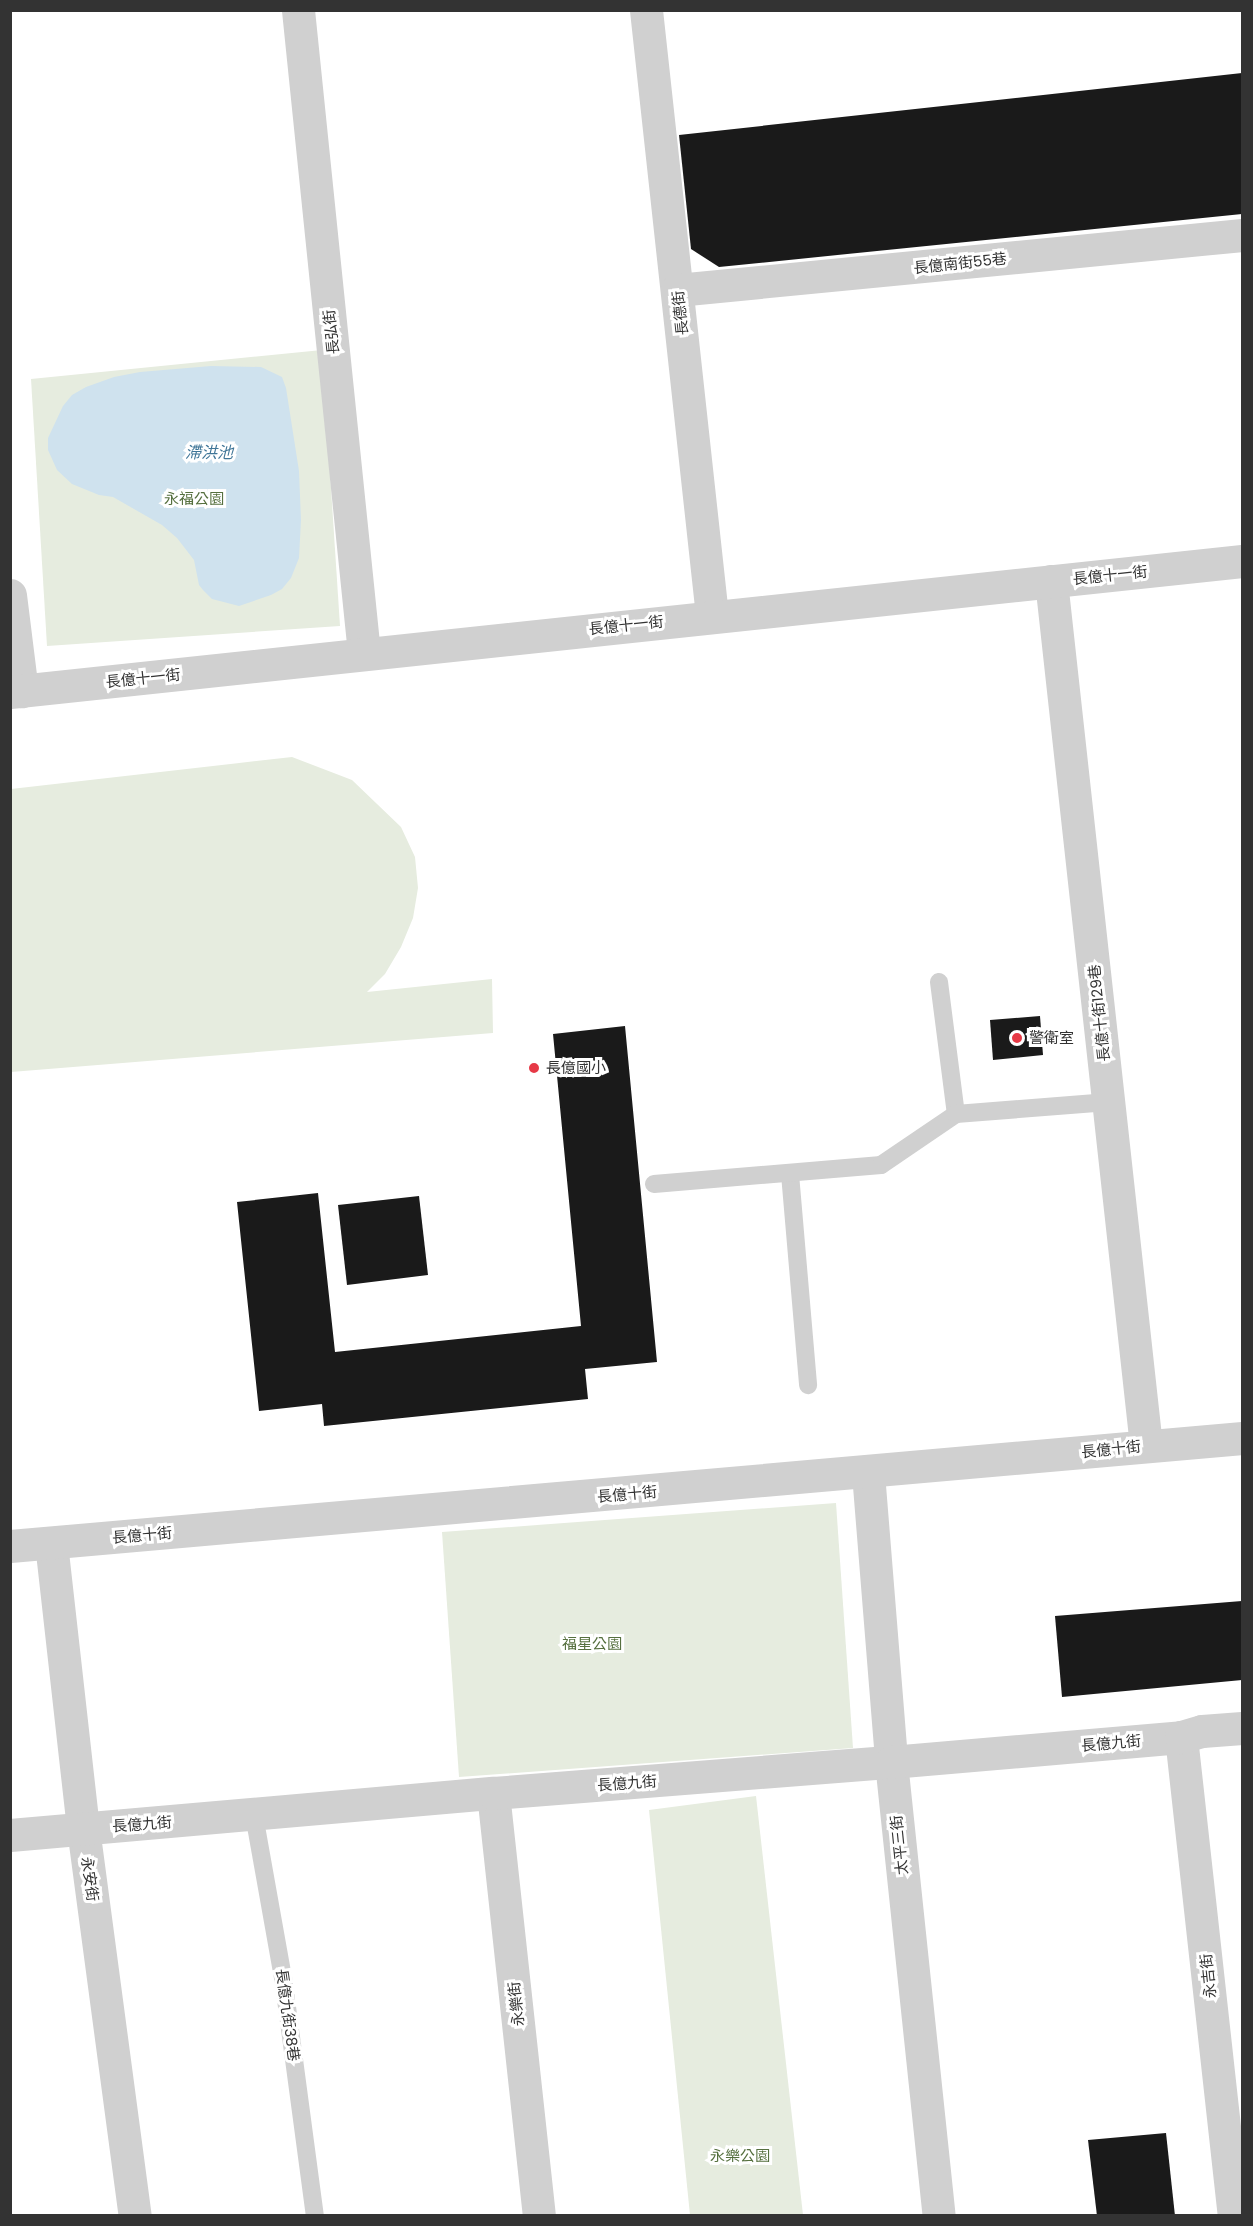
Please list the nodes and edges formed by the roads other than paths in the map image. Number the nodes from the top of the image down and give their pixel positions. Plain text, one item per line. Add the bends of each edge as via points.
1 (298, 10) edge
2 (646, 10) edge
3 (1242, 235) edge
4 (677, 290) junction
5 (1242, 561) edge
6 (1051, 581) junction
7 (10, 595) edge
8 (712, 616) junction
9 (364, 653) junction
10 (16, 692) edge
11 (939, 982) dead end
12 (1109, 1102) junction
13 (956, 1114) junction
14 (790, 1174) junction
15 (654, 1184) dead end
16 (808, 1385) dead end
17 (1242, 1438) edge
18 (1146, 1446) junction
19 (868, 1473) junction
20 (51, 1543) junction
21 (10, 1546) edge
22 (1242, 1728) edge
23 (1181, 1737) junction
24 (891, 1762) junction
25 (492, 1793) junction
26 (254, 1815) junction
27 (83, 1828) junction
28 (10, 1835) edge
29 (135, 2216) edge
30 (315, 2216) edge
31 (539, 2216) edge
32 (939, 2216) edge
33 (1234, 2216) edge

1 - 9 street, 長弘街
2 - 4 street, 長德街
3 - 4 street, 長億南街55巷
4 - 8 street, 長德街
5 - 6 street, 長億十一街
6 - 8 street, 長億十一街
6 - 12 street, 長億十街129巷
7 - 10 street
8 - 9 street, 長億十一街
9 - 10 street, 長億十一街
11 - 13 lane
12 - 13 lane
12 - 18 street, 長億十街129巷
13 - 14 lane via 881,1165
14 - 15 lane
14 - 16 lane
17 - 18 street, 長億十街
18 - 19 street, 長億十街
19 - 20 street, 長億十街
19 - 24 street, 太平三街
20 - 21 street, 長億十街
20 - 27 street, 永安街
22 - 23 street, 長億九街
23 - 24 street, 長億九街
23 - 33 street, 永吉街
24 - 25 street, 長億九街
24 - 32 street, 太平三街
25 - 26 street, 長億九街
25 - 31 street, 永樂街
26 - 27 street, 長億九街
26 - 30 lane, 長億九街38巷 via 283,1977
27 - 28 street, 長億九街
27 - 29 street, 永安街

